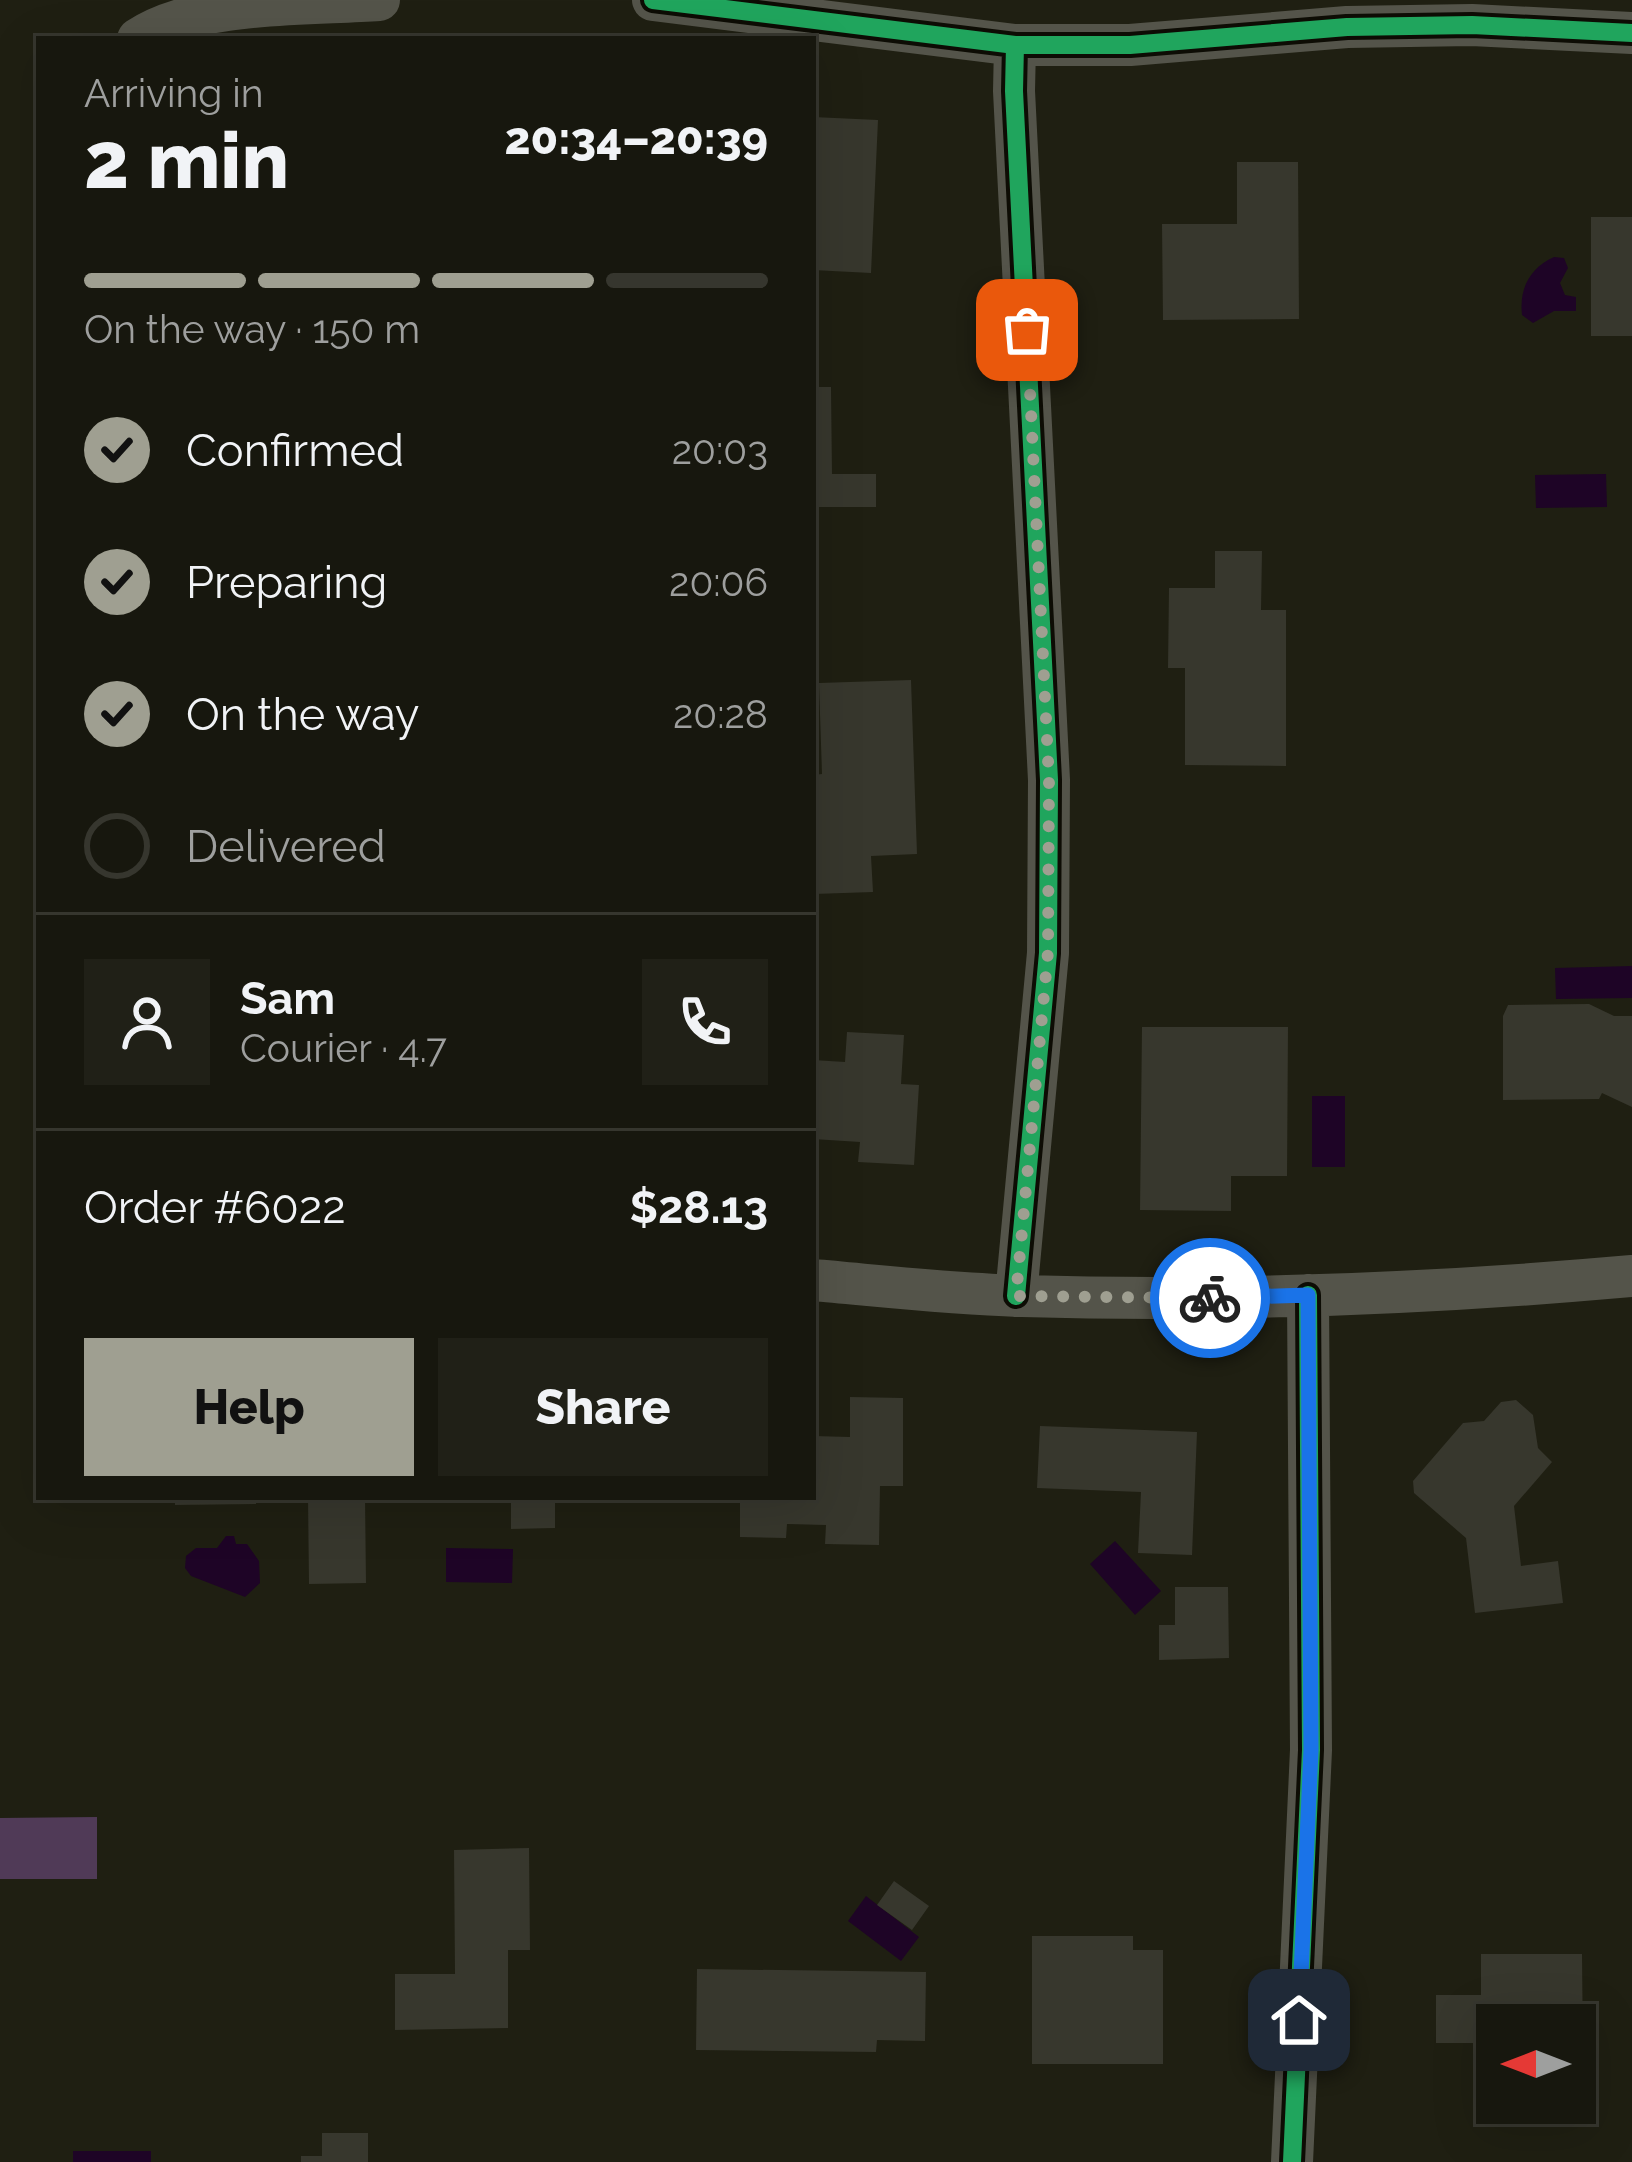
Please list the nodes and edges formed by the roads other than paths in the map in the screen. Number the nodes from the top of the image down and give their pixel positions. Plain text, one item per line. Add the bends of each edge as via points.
1 (379, 0) edge
2 (653, 0) edge
3 (1472, 12) edge
4 (1632, 33) edge
5 (143, 36) edge
6 (1015, 45) junction
7 (1632, 1276) edge
8 (816, 1280) edge
9 (1308, 1295) junction
10 (1016, 1296) junction
11 (1292, 2162) edge

1 - 5 street via 199,13
2 - 6 street
3 - 4 street
3 - 6 street via 1130,45
6 - 10 street via 1049,780 1048,952
7 - 9 street
8 - 10 street
9 - 10 street
9 - 11 street via 1311,1750

